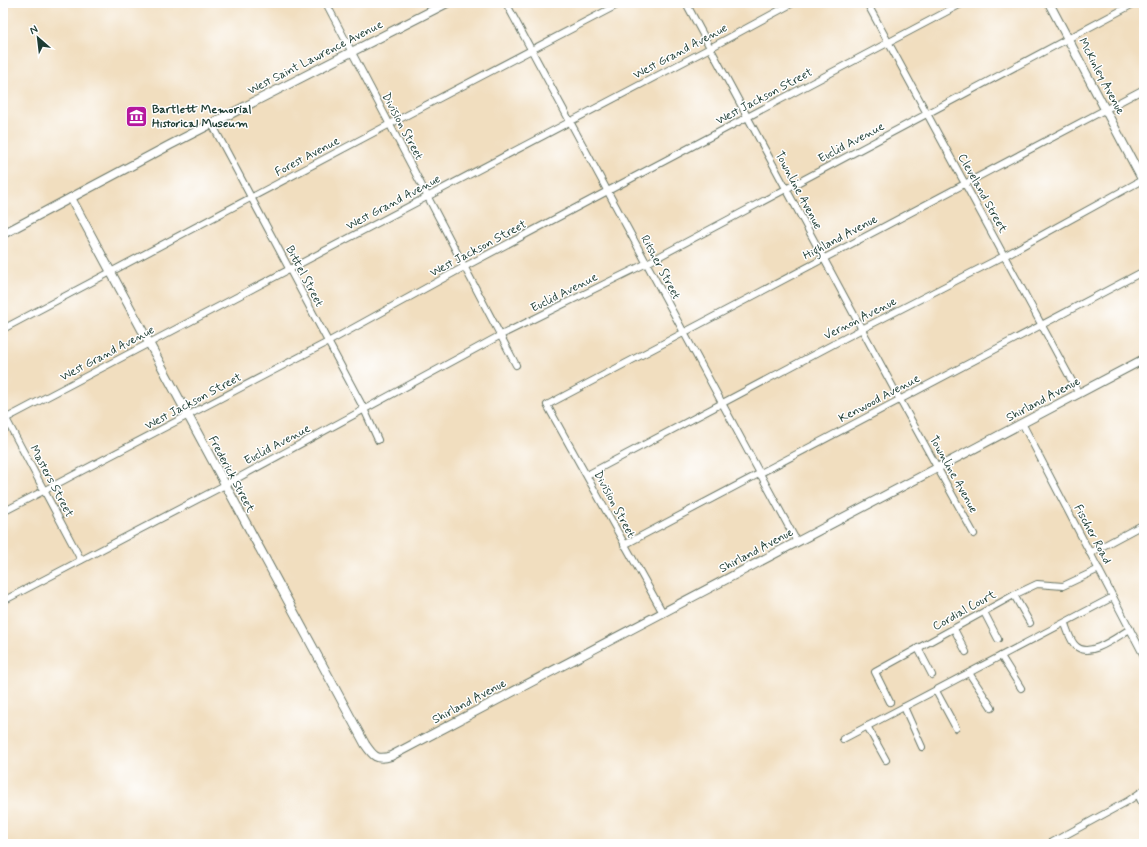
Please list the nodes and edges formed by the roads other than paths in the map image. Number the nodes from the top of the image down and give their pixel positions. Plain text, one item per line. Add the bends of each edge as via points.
1 (326, 3) edge
2 (447, 3) edge
3 (506, 3) edge
4 (621, 3) edge
5 (686, 3) edge
6 (793, 3) edge
7 (867, 3) edge
8 (963, 3) edge
9 (1049, 3) edge
10 (1135, 3) edge
11 (1068, 38) junction
12 (888, 42) junction
13 (710, 48) junction
14 (531, 50) junction
15 (352, 51) junction
16 (1144, 90) edge
17 (1106, 110) junction
18 (926, 114) junction
19 (748, 118) junction
20 (570, 121) junction
21 (212, 124) junction
22 (390, 124) junction
23 (1144, 181) edge
24 (965, 184) junction
25 (786, 189) junction
26 (607, 192) junction
27 (428, 196) junction
28 (71, 198) junction
29 (250, 198) junction
30 (3, 234) edge
31 (1004, 256) junction
32 (824, 259) junction
33 (647, 262) junction
34 (464, 267) junction
35 (289, 270) junction
36 (1144, 271) edge
37 (111, 272) junction
38 (1042, 325) junction
39 (3, 329) edge
40 (862, 329) junction
41 (683, 332) junction
42 (501, 335) junction
43 (328, 342) junction
44 (149, 344) junction
45 (1144, 359) edge
46 (516, 365) dead end
47 (1079, 394) junction
48 (900, 400) junction
49 (721, 403) junction
50 (547, 405) joint
51 (364, 409) junction
52 (188, 416) junction
53 (4, 417) edge
54 (1022, 423) junction
55 (378, 440) dead end
56 (937, 468) junction
57 (760, 474) junction
58 (587, 475) junction
59 (224, 485) junction
60 (44, 491) junction
61 (3, 512) edge
62 (1144, 524) edge
63 (974, 534) dead end
64 (796, 542) junction
65 (624, 545) junction
66 (1090, 553) junction
67 (81, 560) junction
68 (1098, 569) junction
69 (1014, 595) junction
70 (1113, 597) junction
71 (3, 601) edge
72 (984, 612) junction
73 (663, 613) junction
74 (1030, 623) dead end
75 (1064, 624) junction
76 (1130, 629) junction
77 (954, 630) junction
78 (998, 639) dead end
79 (918, 648) junction
80 (966, 652) dead end
81 (1001, 656) junction
82 (1144, 656) edge
83 (969, 673) junction
84 (932, 675) dead end
85 (1021, 688) dead end
86 (936, 691) junction
87 (890, 702) dead end
88 (904, 707) junction
89 (992, 708) dead end
90 (868, 726) junction
91 (956, 728) dead end
92 (843, 739) dead end
93 (922, 747) dead end
94 (377, 758) joint
95 (886, 760) dead end
96 (1144, 790) edge
97 (1138, 795) junction
98 (1144, 807) edge
99 (1049, 844) edge

1 - 15 street, Division Street
2 - 15 street, West Saint Lawrence Avenue
3 - 14 street, Ritsher Street
4 - 14 street, Forest Avenue
5 - 13 street, Townline Avenue
6 - 13 street, West Grand Avenue
7 - 12 street, Cleveland Street
8 - 12 street, West Jackson Street
9 - 11 street, McKinley Avenue
10 - 11 street, Euclid Avenue
11 - 17 street, McKinley Avenue
11 - 18 street, Euclid Avenue
12 - 18 street, Cleveland Street
12 - 19 street, West Jackson Street
13 - 19 street, Townline Avenue
13 - 20 street, West Grand Avenue
14 - 20 street, Ritsher Street
14 - 22 street, Forest Avenue
15 - 21 street, West Saint Lawrence Avenue
15 - 22 street, Division Street
16 - 17 street, Highland Avenue
17 - 23 street, McKinley Avenue
17 - 24 street, Highland Avenue
18 - 24 street, Cleveland Street
18 - 25 street, Euclid Avenue
19 - 25 street, Townline Avenue
19 - 26 street, West Jackson Street
20 - 26 street, Ritsher Street
20 - 27 street, West Grand Avenue
21 - 28 street, West Saint Lawrence Avenue
21 - 29 street, Bittel Street
22 - 27 street, Division Street
22 - 29 street, Forest Avenue
23 - 31 street, Vernon Avenue
24 - 31 street, Cleveland Street
24 - 32 street, Highland Avenue
25 - 32 street, Townline Avenue
25 - 33 street, Euclid Avenue
26 - 33 street, Ritsher Street
26 - 34 street, West Jackson Street
27 - 34 street, Division Street
27 - 35 street, West Grand Avenue
28 - 30 street, West Saint Lawrence Avenue
28 - 37 street, Frederick Street
29 - 35 street, Bittel Street
29 - 37 street, Forest Avenue
31 - 38 street, Cleveland Street
31 - 40 street, Vernon Avenue
32 - 40 street, Townline Avenue
32 - 41 street, Highland Avenue
33 - 41 street, Ritsher Street
33 - 42 street, Euclid Avenue
34 - 42 street, Division Street
34 - 43 street, West Jackson Street
35 - 43 street, Bittel Street
35 - 44 street, West Grand Avenue
36 - 38 street, Kenwood Avenue
37 - 39 street, Forest Avenue
37 - 44 street, Frederick Street
38 - 47 street, Cleveland Street
38 - 48 street, Kenwood Avenue
40 - 48 street, Townline Avenue
40 - 49 street, Vernon Avenue
41 - 49 street, Ritsher Street
41 - 50 street, Highland Avenue
42 - 46 street, Division Street
42 - 51 street, Euclid Avenue
43 - 51 street, Bittel Street
43 - 52 street, West Jackson Street
44 - 52 street, Frederick Street
44 - 53 street, West Grand Avenue
45 - 47 street, Shirland Avenue
47 - 54 street, Shirland Avenue
48 - 56 street, Townline Avenue
48 - 57 street, Kenwood Avenue
49 - 57 street, Ritsher Street
49 - 58 street, Vernon Avenue
50 - 58 street, Division Street
51 - 55 street, Bittel Street
51 - 59 street, Euclid Avenue
52 - 59 street, Frederick Street
52 - 60 street, West Jackson Street
53 - 60 street, Masters Street
54 - 56 street, Shirland Avenue
54 - 66 street, Fischer Road
56 - 63 street, Townline Avenue
56 - 64 street, Shirland Avenue
57 - 64 street, Ritsher Street
57 - 65 street, Kenwood Avenue
58 - 65 street, Division Street
59 - 67 street, Euclid Avenue
59 - 94 street, Frederick Street via 365,744
60 - 61 street, West Jackson Street
60 - 67 street, Masters Street
62 - 66 street
64 - 73 street, Shirland Avenue
65 - 73 street, Division Street
66 - 68 street, Fischer Road
67 - 71 street, Euclid Avenue
68 - 69 street, Cordial Court via 1063,586 1037,584
68 - 70 street, Fischer Road
69 - 72 street, Cordial Court
69 - 74 street
70 - 75 street
70 - 76 street, Fischer Road
72 - 77 street, Cordial Court
72 - 78 street
73 - 94 street, Shirland Avenue via 391,756
75 - 76 street via 1074,645 1080,650 1092,650
75 - 81 street
76 - 82 street, Fischer Road
77 - 79 street, Cordial Court
77 - 80 street
79 - 84 street
79 - 87 street, Cordial Court via 875,672
81 - 83 street
81 - 85 street
83 - 86 street
83 - 89 street
86 - 88 street
86 - 91 street
88 - 90 street
88 - 93 street
90 - 92 street
90 - 95 street
96 - 97 street
97 - 98 street
97 - 99 street

